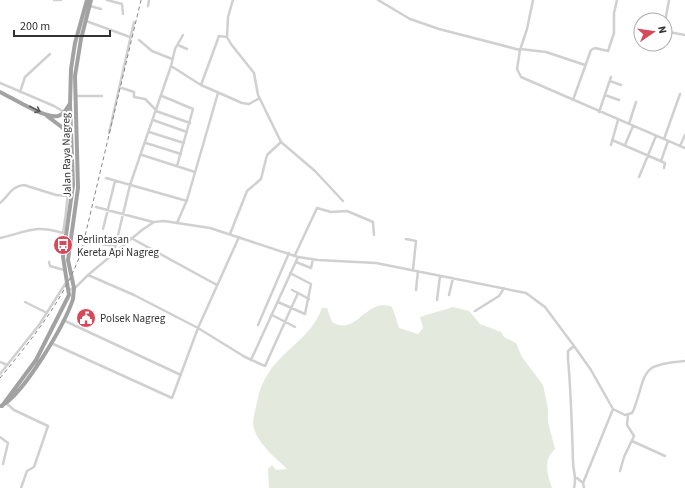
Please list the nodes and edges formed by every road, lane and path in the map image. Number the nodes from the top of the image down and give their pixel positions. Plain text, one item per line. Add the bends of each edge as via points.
1 (54, 0) edge
2 (61, 0) edge
3 (87, 0) edge
4 (91, 0) edge
5 (108, 0) edge
6 (149, 0) edge
7 (233, 0) edge
8 (378, 0) edge
9 (533, 0) edge
10 (617, 0) edge
11 (668, 0) edge
12 (90, 6) junction
13 (148, 6) dead end
14 (101, 9) dead end
15 (666, 12) edge
16 (123, 14) dead end
17 (86, 21) junction
18 (134, 22) dead end
19 (673, 33) edge
20 (183, 35) dead end
21 (685, 35) edge
22 (131, 36) junction
23 (227, 37) junction
24 (139, 40) dead end
25 (178, 45) junction
26 (187, 49) dead end
27 (520, 49) junction
28 (50, 54) dead end
29 (172, 59) junction
30 (585, 65) junction
31 (171, 66) junction
32 (611, 77) dead end
33 (610, 81) junction
34 (0, 83) edge
35 (201, 85) junction
36 (622, 85) dead end
37 (121, 88) junction
38 (0, 92) edge
39 (20, 92) junction
40 (218, 93) junction
41 (680, 94) dead end
42 (74, 96) junction
43 (102, 96) dead end
44 (162, 96) junction
45 (605, 96) junction
46 (260, 98) junction
47 (573, 100) junction
48 (619, 100) dead end
49 (636, 102) dead end
50 (70, 105) junction
51 (156, 111) junction
52 (600, 112) junction
53 (64, 113) junction
54 (47, 115) junction
55 (153, 120) junction
56 (618, 120) junction
57 (190, 122) junction
58 (629, 124) junction
59 (633, 126) junction
60 (108, 132) dead end
61 (149, 132) junction
62 (187, 132) junction
63 (70, 133) junction
64 (685, 135) edge
65 (656, 136) junction
66 (664, 139) junction
67 (612, 140) junction
68 (668, 141) junction
69 (281, 142) junction
70 (146, 143) junction
71 (184, 143) junction
72 (611, 145) dead end
73 (625, 145) junction
74 (680, 146) junction
75 (685, 148) edge
76 (181, 154) junction
77 (142, 155) junction
78 (648, 156) junction
79 (661, 162) junction
80 (177, 166) junction
81 (664, 168) dead end
82 (195, 172) junction
83 (639, 177) dead end
84 (106, 178) dead end
85 (115, 180) junction
86 (130, 185) junction
87 (69, 196) junction
88 (187, 201) junction
89 (343, 201) dead end
90 (0, 202) edge
91 (96, 207) dead end
92 (108, 210) junction
93 (122, 214) junction
94 (154, 222) junction
95 (177, 223) junction
96 (103, 229) dead end
97 (65, 233) junction
98 (230, 234) junction
99 (374, 235) dead end
100 (239, 237) junction
101 (0, 238) edge
102 (131, 238) junction
103 (406, 239) dead end
104 (99, 240) dead end
105 (114, 246) junction
106 (114, 252) junction
107 (289, 253) junction
108 (296, 256) junction
109 (313, 259) junction
110 (49, 262) dead end
111 (296, 262) junction
112 (64, 270) junction
113 (413, 270) junction
114 (418, 271) junction
115 (290, 273) junction
116 (88, 275) junction
117 (440, 276) junction
118 (453, 278) junction
119 (67, 280) junction
120 (217, 285) junction
121 (74, 288) junction
122 (504, 288) junction
123 (69, 290) junction
124 (292, 290) dead end
125 (416, 290) dead end
126 (298, 293) junction
127 (449, 295) dead end
128 (309, 299) junction
129 (437, 300) dead end
130 (25, 302) dead end
131 (278, 302) junction
132 (291, 309) junction
133 (475, 311) dead end
134 (47, 313) junction
135 (272, 315) junction
136 (63, 320) junction
137 (285, 322) junction
138 (258, 325) dead end
139 (294, 327) dead end
140 (198, 328) junction
141 (50, 343) junction
142 (574, 346) junction
143 (252, 360) junction
144 (685, 361) edge
145 (0, 362) edge
146 (7, 365) junction
147 (0, 374) edge
148 (181, 375) junction
149 (5, 402) junction
150 (1, 407) edge
151 (613, 409) junction
152 (628, 414) junction
153 (0, 437) edge
154 (632, 441) junction
155 (665, 456) dead end
156 (3, 464) dead end
157 (620, 471) dead end
158 (577, 478) junction
159 (583, 483) junction
160 (21, 488) edge
161 (574, 488) edge
162 (584, 488) edge

1 - 2 street
3 - 50 highway, Jalan Raya Nagreg via 72,61
4 - 12 highway, Jalan Raya Nagreg
5 - 16 street via 122,4
6 - 13 street
7 - 23 street via 228,17
8 - 27 street via 410,20
9 - 27 street
10 - 30 street via 614,34 608,50 592,49
11 - 15 street
12 - 14 street
12 - 17 highway, Jalan Raya Nagreg
17 - 22 street
17 - 42 highway, Jalan Raya Nagreg via 77,59
18 - 22 street
19 - 21 street
20 - 25 street
22 - 37 street
23 - 35 street via 218,37
23 - 46 street via 254,73
24 - 29 street via 152,51
25 - 26 street
25 - 29 street
27 - 30 street via 546,52
27 - 47 street via 516,70 518,75
28 - 39 street via 25,77
29 - 31 street
30 - 47 street
31 - 35 street
31 - 44 street
32 - 33 street
33 - 36 street
33 - 45 street
34 - 39 street
35 - 40 street
37 - 51 street via 134,92 134,97 145,99
37 - 60 street
38 -> 54 highway
39 - 53 street via 59,108
40 - 46 street via 246,104
40 - 82 street
41 - 66 street
42 - 43 street
42 - 121 highway, Jalan Raya Nagreg via 78,188 68,260
44 - 51 street
44 - 57 street via 193,108
45 - 48 street
45 - 52 street
46 - 69 street
47 - 52 street
49 - 58 street
50 - 53 highway
50 - 63 highway, Jalan Raya Nagreg
51 - 55 street
51 - 57 street
52 - 56 street
53 - 54 highway via 56,116
54 - 63 highway
55 - 61 street
55 - 62 street
56 - 58 street
56 - 67 street
57 - 62 street
58 - 59 street
59 - 65 street
59 - 73 street
61 - 70 street
61 - 71 street
62 - 71 street
63 - 87 street
63 - 97 highway, Jalan Raya Nagreg via 73,185
64 - 74 street
65 - 66 street
65 - 78 street
66 - 68 street
67 - 72 street
67 - 73 street
68 - 74 street
68 - 79 street
69 - 89 street via 315,171
69 - 98 street via 267,155 261,179 247,191
70 - 76 street
70 - 77 street
71 - 76 street
73 - 78 street
74 - 75 street
76 - 80 street
77 - 80 street
77 - 86 street
78 - 79 street
78 - 83 street
79 - 81 street via 666,164
80 - 82 street
82 - 88 street
84 - 85 street
85 - 86 street
85 - 92 street
86 - 88 street
86 - 93 street
87 - 90 street via 18,185
87 - 97 street
88 - 95 street
91 - 92 street
92 - 93 street
92 - 96 street
93 - 94 street
93 - 105 street
94 - 95 street
94 - 102 street
95 - 98 street
97 - 101 street via 42,228
97 - 112 highway, Jalan Raya Nagreg
98 - 100 street
99 - 108 street via 373,222 347,211 331,212 317,208
100 - 107 street
100 - 120 street
102 - 106 street
102 - 120 street
103 - 113 street via 416,241
104 - 105 street via 101,244
105 - 106 street
106 - 116 street
107 - 108 street
107 - 138 street
108 - 109 street
108 - 111 street
109 - 111 street via 311,268
109 - 113 street via 376,263
110 - 112 street via 50,266
111 - 115 street
112 - 119 highway, Jalan Raya Nagreg
113 - 114 street
114 - 117 street
114 - 125 street
115 - 128 street via 311,284
115 - 131 street
116 - 121 street
116 - 140 street
117 - 118 street
117 - 129 street
118 - 122 street
118 - 127 street
119 - 123 highway, Jalan Raya Nagreg
119 - 134 street
120 - 140 street
121 - 123 street
121 - 136 highway, Jalan Raya Nagreg via 72,303
122 - 133 street via 499,296
122 - 142 street via 526,293 545,307
123 - 149 highway, Jalan Raya Nagreg via 68,300 36,360
124 - 126 street
126 - 128 street
126 - 132 street
128 - 132 street via 305,314
130 - 134 street
131 - 132 street
131 - 135 street
132 - 137 street
134 - 146 street
135 - 137 street
135 - 143 street
136 - 141 highway, Jalan Raya Nagreg
136 - 148 street
137 - 139 street
137 - 143 street via 266,365 262,366
140 - 143 street
140 - 148 street
141 - 148 street via 172,398
141 - 149 highway, Jalan Raya Nagreg via 34,372
142 - 151 street
142 - 158 street via 569,349 568,358 574,438 573,460
144 - 152 street via 650,368 634,409
145 - 146 street
146 - 147 street
149 - 150 highway, Jalan Raya Nagreg
149 - 160 street via 14,410 48,426 34,467 27,471
151 - 152 street
151 - 159 street
152 - 154 street via 628,424 634,435
153 - 156 street via 8,443
154 - 155 street
154 - 157 street
158 - 159 street
158 - 161 street
159 - 162 street

